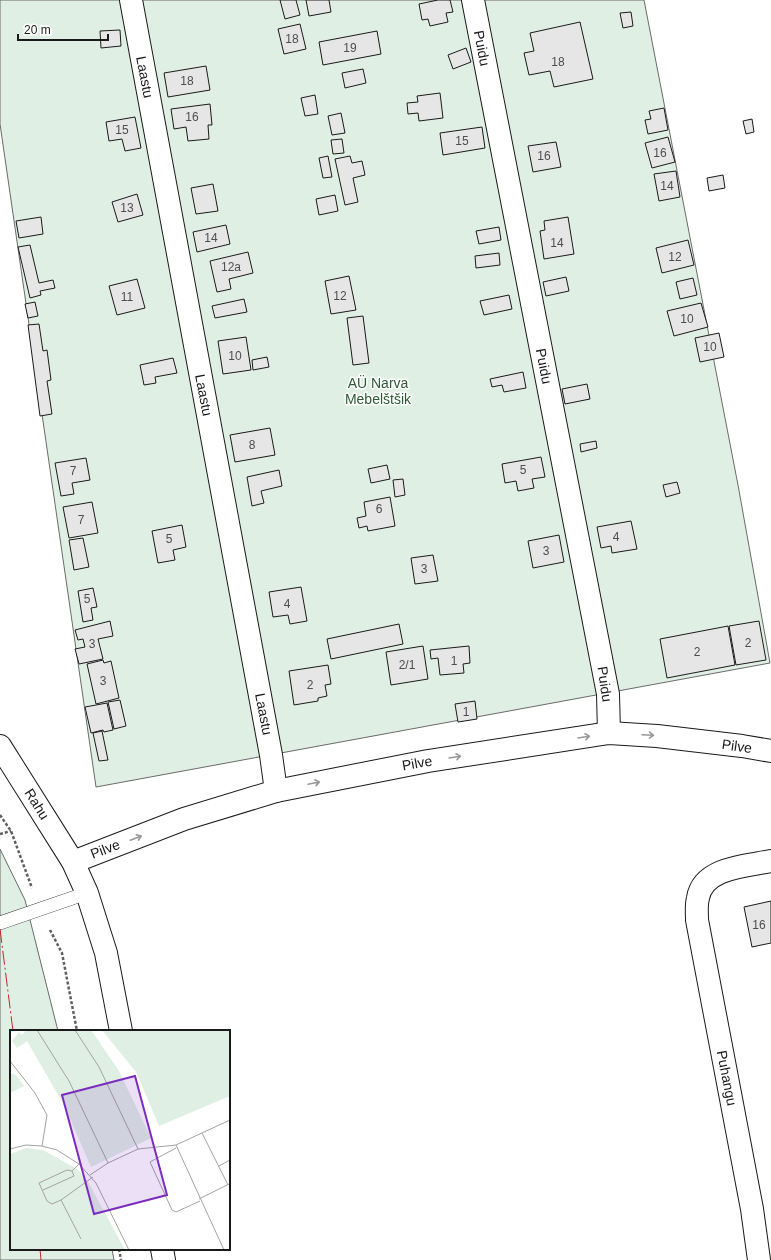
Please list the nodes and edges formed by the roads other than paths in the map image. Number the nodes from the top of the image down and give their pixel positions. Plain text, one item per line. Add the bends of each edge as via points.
1 (131, 0) edge
2 (473, 0) edge
3 (609, 733) junction
4 (0, 746) edge
5 (771, 751) edge
6 (276, 791) junction
7 (771, 861) edge
8 (73, 862) junction
9 (87, 893) junction
10 (0, 923) edge
11 (121, 1030) edge
12 (162, 1250) edge
13 (164, 1260) edge
14 (759, 1260) edge

1 - 6 street, Laastu
2 - 3 street, Puidu via 608,694
3 -> 5 street, Pilve via 657,736
6 -> 3 street, Pilve via 428,761
4 - 8 street, Rahu
8 -> 6 street, Pilve via 184,819
7 - 14 street, Puhangu via 724,870 707,882 698,897 697,920
8 - 9 street, Rahu
9 - 10 lane
9 - 11 street, Rahu via 106,953
12 - 13 street

